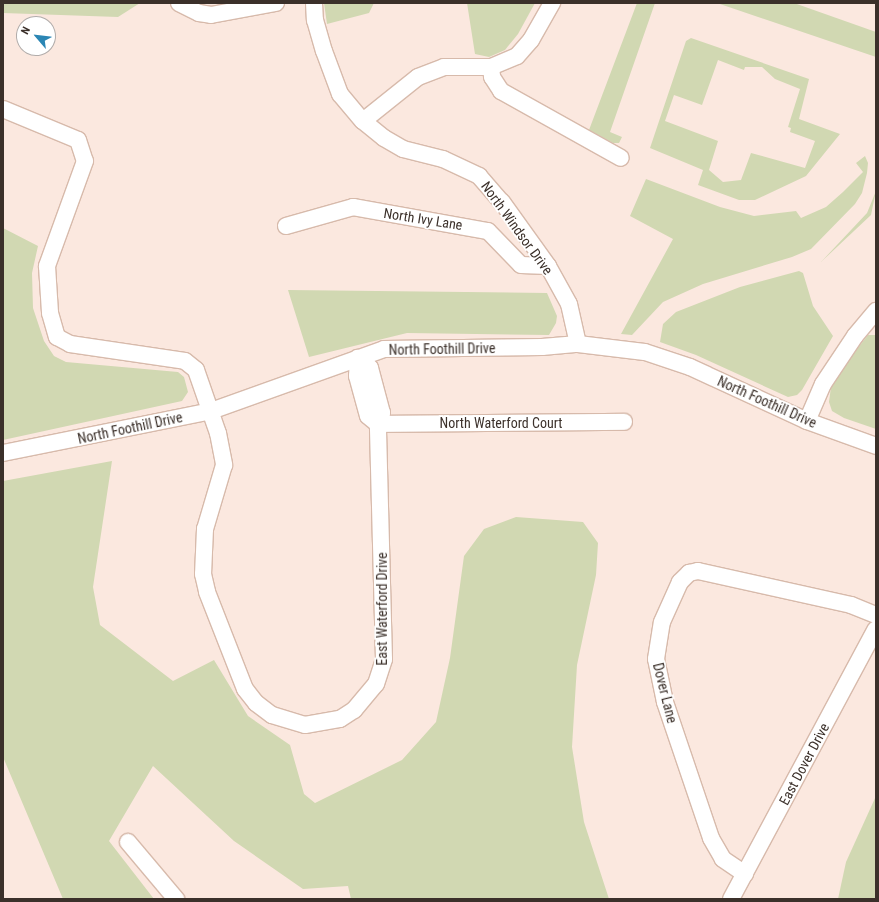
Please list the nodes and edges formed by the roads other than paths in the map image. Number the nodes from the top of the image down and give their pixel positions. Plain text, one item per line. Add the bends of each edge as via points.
1 (179, 3) edge
2 (276, 3) edge
3 (314, 3) edge
4 (552, 3) edge
5 (491, 67) junction
6 (3, 109) edge
7 (363, 121) junction
8 (621, 158) dead end
9 (286, 226) dead end
10 (548, 266) junction
11 (876, 311) edge
12 (578, 344) junction
13 (358, 358) junction
14 (211, 411) junction
15 (807, 421) junction
16 (624, 422) dead end
17 (378, 424) junction
18 (876, 446) edge
19 (3, 453) edge
20 (876, 615) edge
21 (876, 629) edge
22 (128, 842) dead end
23 (745, 874) junction
24 (176, 899) edge
25 (731, 899) edge

1 - 2 street via 198,13 211,15
3 - 7 street, North Windsor Drive via 315,20 340,94
4 - 5 street via 531,40 517,56
5 - 7 street via 444,67 418,77
5 - 8 street via 492,77 501,91
6 - 14 street via 78,140 85,161 47,266 50,313 57,337 70,344 185,361 196,370
7 - 10 street, North Windsor Drive via 403,149 443,159 479,176 502,202
9 - 10 street, North Ivy Lane via 353,208 488,231 521,265
10 - 12 street, North Windsor Drive via 569,304
11 - 15 street via 855,336 823,384
12 - 13 street, North Foothill Drive via 542,347 384,349
12 - 15 street, North Foothill Drive via 645,352 690,367
13 - 14 street, North Foothill Drive
13 - 17 street, East Waterford Drive via 370,368 382,413
14 - 17 street, East Waterford Drive via 210,441 216,484 205,529 204,574 207,592 244,689 256,704 272,716 305,725 340,719 365,698 376,684 384,659
14 - 19 street, North Foothill Drive
15 - 18 street, North Foothill Drive
16 - 17 street, North Waterford Court
20 - 23 street, Dover Lane via 851,604 698,571 689,573 680,582 662,622 656,659 665,702 711,838 723,859
21 - 23 street, East Dover Drive
22 - 24 street
23 - 25 street, East Dover Drive

